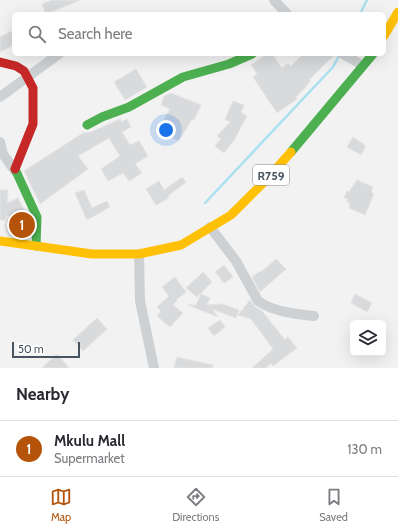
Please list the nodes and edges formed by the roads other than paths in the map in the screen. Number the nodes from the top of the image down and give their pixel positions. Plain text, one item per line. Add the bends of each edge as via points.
1 (274, 0) edge
2 (285, 12) edge
3 (398, 12) edge
4 (386, 33) edge
5 (56, 56) edge
6 (247, 56) edge
7 (347, 56) edge
8 (371, 56) edge
9 (0, 62) edge
10 (362, 65) junction
11 (28, 76) junction
12 (0, 97) edge
13 (87, 125) dead end
14 (0, 142) edge
15 (15, 171) junction
16 (210, 227) junction
17 (0, 242) edge
18 (36, 246) junction
19 (139, 254) junction
20 (314, 316) dead end
21 (154, 368) edge

1 - 2 street
3 - 4 main road
5 - 11 street
6 - 13 main road via 229,64 190,74 127,108 103,115
7 - 10 street
8 - 10 main road, R759
9 - 11 main road via 16,66
10 - 16 main road, R759 via 352,81 267,179 232,215
11 - 12 street
11 - 15 main road via 33,88 33,124
14 - 15 street via 3,154
15 - 18 main road via 37,217
16 - 19 main road, R759 via 181,245
16 - 20 street via 236,261 258,301 293,314
17 - 18 main road, R759
18 - 19 main road, R759 via 92,254
19 - 21 street via 140,301

